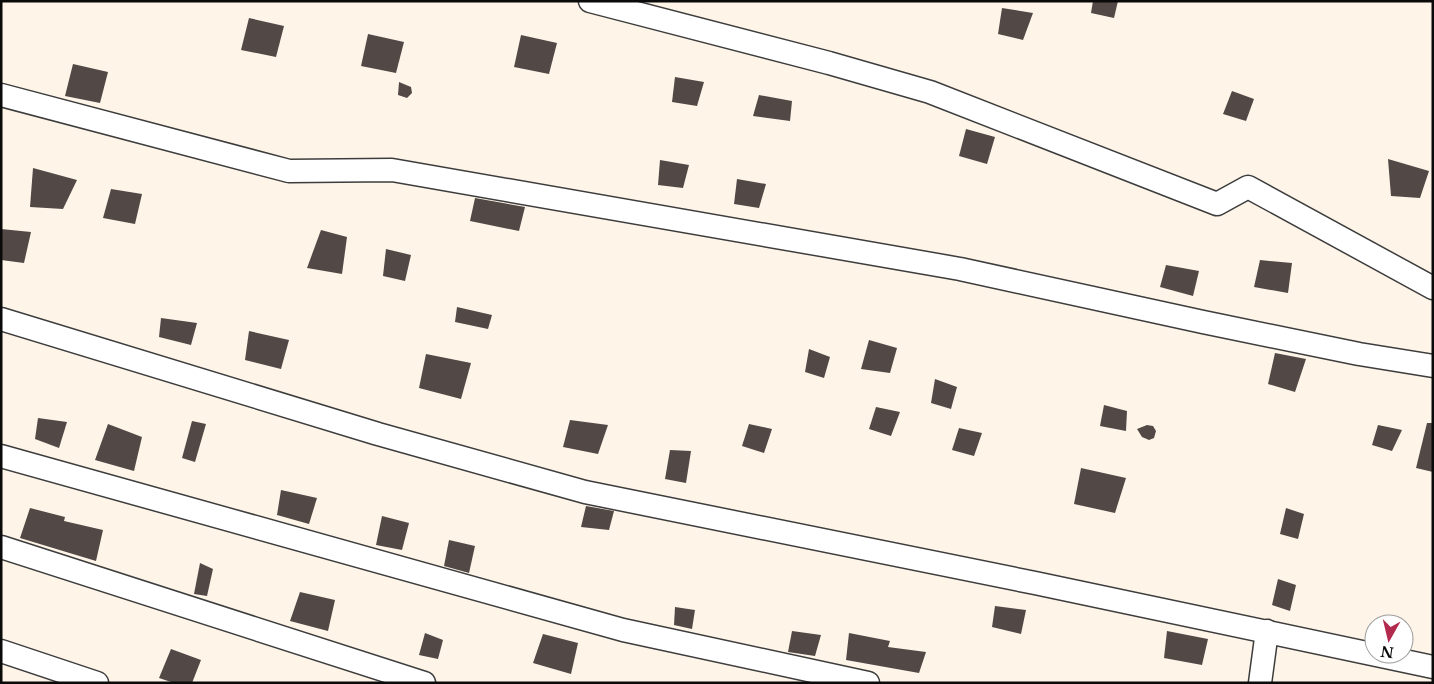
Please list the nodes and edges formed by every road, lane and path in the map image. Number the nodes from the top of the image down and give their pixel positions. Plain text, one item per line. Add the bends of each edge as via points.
1 (590, 1) edge
2 (1, 95) edge
3 (1433, 288) edge
4 (1, 319) edge
5 (1433, 366) edge
6 (1, 456) edge
7 (1, 547) edge
8 (1267, 631) junction
9 (1, 651) edge
10 (1433, 667) edge
11 (97, 683) edge
12 (424, 683) edge
13 (868, 683) edge
14 (1260, 683) edge

1 - 3 street via 930,92 1217,204 1248,187
2 - 5 street via 289,171 402,172 960,269 1359,354
4 - 8 street via 378,434 585,492
6 - 13 street via 623,630
7 - 12 street
8 - 10 street
8 - 14 street
9 - 11 street

